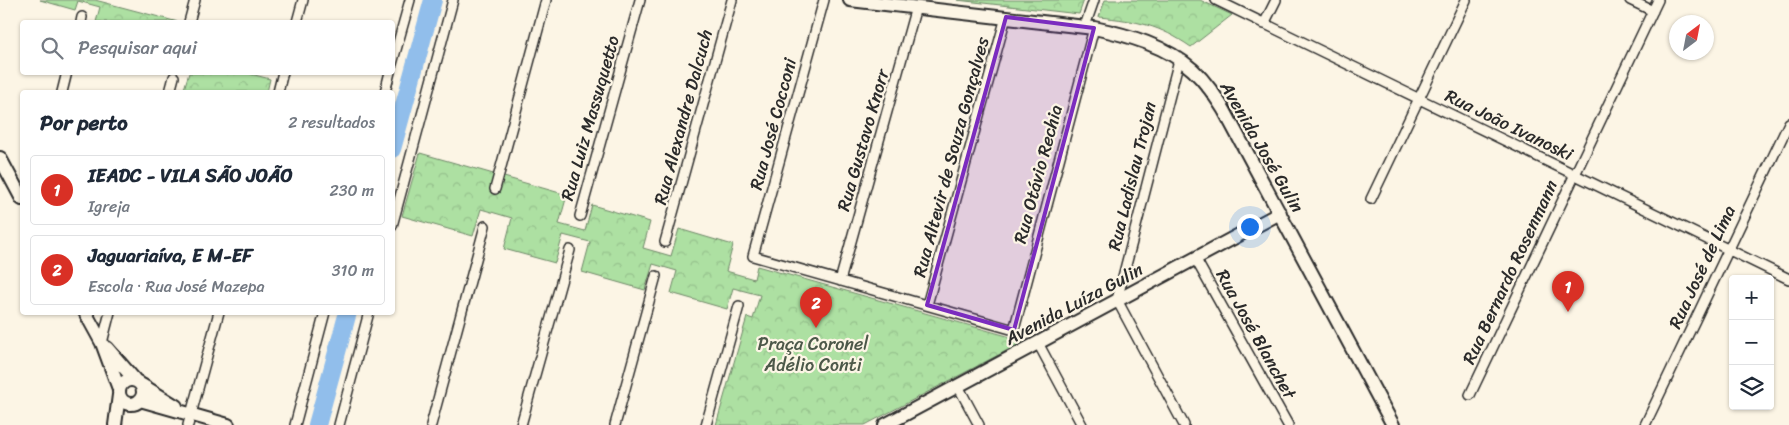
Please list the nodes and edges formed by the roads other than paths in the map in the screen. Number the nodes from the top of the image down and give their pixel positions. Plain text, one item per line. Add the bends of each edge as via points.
1 (195, 0) edge
2 (303, 0) edge
3 (410, 0) edge
4 (454, 0) edge
5 (546, 0) edge
6 (640, 0) edge
7 (732, 0) edge
8 (824, 0) edge
9 (850, 0) edge
10 (1094, 0) edge
11 (1216, 0) edge
12 (1276, 0) edge
13 (1466, 0) edge
14 (1630, 0) edge
15 (1658, 0) edge
16 (916, 7) junction
17 (1653, 11) junction
18 (1006, 17) junction
19 (190, 20) edge
20 (298, 20) edge
21 (1264, 24) junction
22 (1089, 27) junction
23 (395, 53) edge
24 (1179, 60) junction
25 (66, 75) edge
26 (282, 75) edge
27 (389, 75) edge
28 (174, 77) dead end
29 (62, 90) edge
30 (171, 90) edge
31 (278, 90) edge
32 (386, 90) edge
33 (1419, 98) junction
34 (1789, 123) edge
35 (0, 158) edge
36 (1575, 174) junction
37 (495, 189) dead end
38 (20, 195) edge
39 (1371, 199) dead end
40 (1280, 213) junction
41 (395, 215) edge
42 (580, 216) dead end
43 (485, 226) dead end
44 (665, 242) dead end
45 (1729, 249) junction
46 (570, 250) dead end
47 (1195, 258) junction
48 (656, 276) dead end
49 (1789, 278) edge
50 (840, 281) junction
51 (1117, 300) junction
52 (927, 305) junction
53 (739, 306) dead end
54 (87, 315) edge
55 (109, 315) edge
56 (217, 315) edge
57 (324, 315) edge
58 (368, 315) edge
59 (102, 343) junction
60 (1038, 343) junction
61 (138, 382) junction
62 (958, 386) junction
63 (119, 392) junction
64 (1470, 396) dead end
65 (137, 402) junction
66 (190, 420) edge
67 (117, 425) edge
68 (228, 425) edge
69 (295, 425) edge
70 (339, 425) edge
71 (431, 425) edge
72 (522, 425) edge
73 (615, 425) edge
74 (706, 425) edge
75 (885, 425) edge
76 (979, 425) edge
77 (1082, 425) edge
78 (1184, 425) edge
79 (1288, 425) edge
80 (1393, 425) edge
81 (1645, 425) edge

1 - 19 street
2 - 20 street
3 - 23 street
4 - 41 street
5 - 37 street
6 - 42 street, Rua Luiz Massuquetto
7 - 44 street, Rua Alexandre Dalcuch
8 - 50 street, Rua José Cocconi via 753,256
9 - 16 street, Avenida José Gulin
10 - 22 street, Rua Otávio Rechia
11 - 21 street, Rua João Ivanoski
12 - 21 street
13 - 33 street
14 - 17 street
15 - 17 street, Rua Bernardo Rosenmann
16 - 18 street, Avenida José Gulin
16 - 50 street, Rua Gustavo Knorr
17 - 36 street, Rua Bernardo Rosenmann
18 - 22 street, Avenida José Gulin
18 - 52 street, Rua Altevir de Souza Gonçalves
21 - 33 street, Rua João Ivanoski
22 - 24 street, Avenida José Gulin via 1133,38
22 - 52 street, Rua Otávio Rechia via 1014,330
24 - 40 street, Avenida José Gulin via 1201,78 1217,99
24 - 51 street, Rua Ladislau Trojan
25 - 29 street
26 - 31 street
27 - 32 street
28 - 30 street
33 - 36 street, Rua João Ivanoski
33 - 39 street
34 - 45 street, Rua José de Lima
35 - 38 street
36 - 45 street, Rua João Ivanoski
36 - 64 street, Rua Bernardo Rosenmann
40 - 47 street, Avenida Luíza Gulin
40 - 80 street, Avenida José Gulin
43 - 71 street
45 - 49 street, Rua João Ivanoski
45 - 81 street, Rua José de Lima
46 - 72 street
47 - 51 street, Avenida Luíza Gulin
47 - 79 street, Rua José Blanchet
48 - 73 street
50 - 52 street
51 - 60 street, Avenida Luíza Gulin
51 - 78 street
53 - 74 street
54 - 59 street
55 - 59 street
56 - 66 street
57 - 69 street
58 - 70 street
59 - 61 street
59 - 63 street
60 - 62 street, Avenida Luíza Gulin
60 - 77 street
61 - 63 street via 126,380 120,385
61 - 65 street via 144,393
61 - 66 street
62 - 75 street, Avenida Luíza Gulin
62 - 76 street
63 - 65 street via 123,401
63 - 67 street
65 - 66 street
65 - 67 street
66 - 68 street

